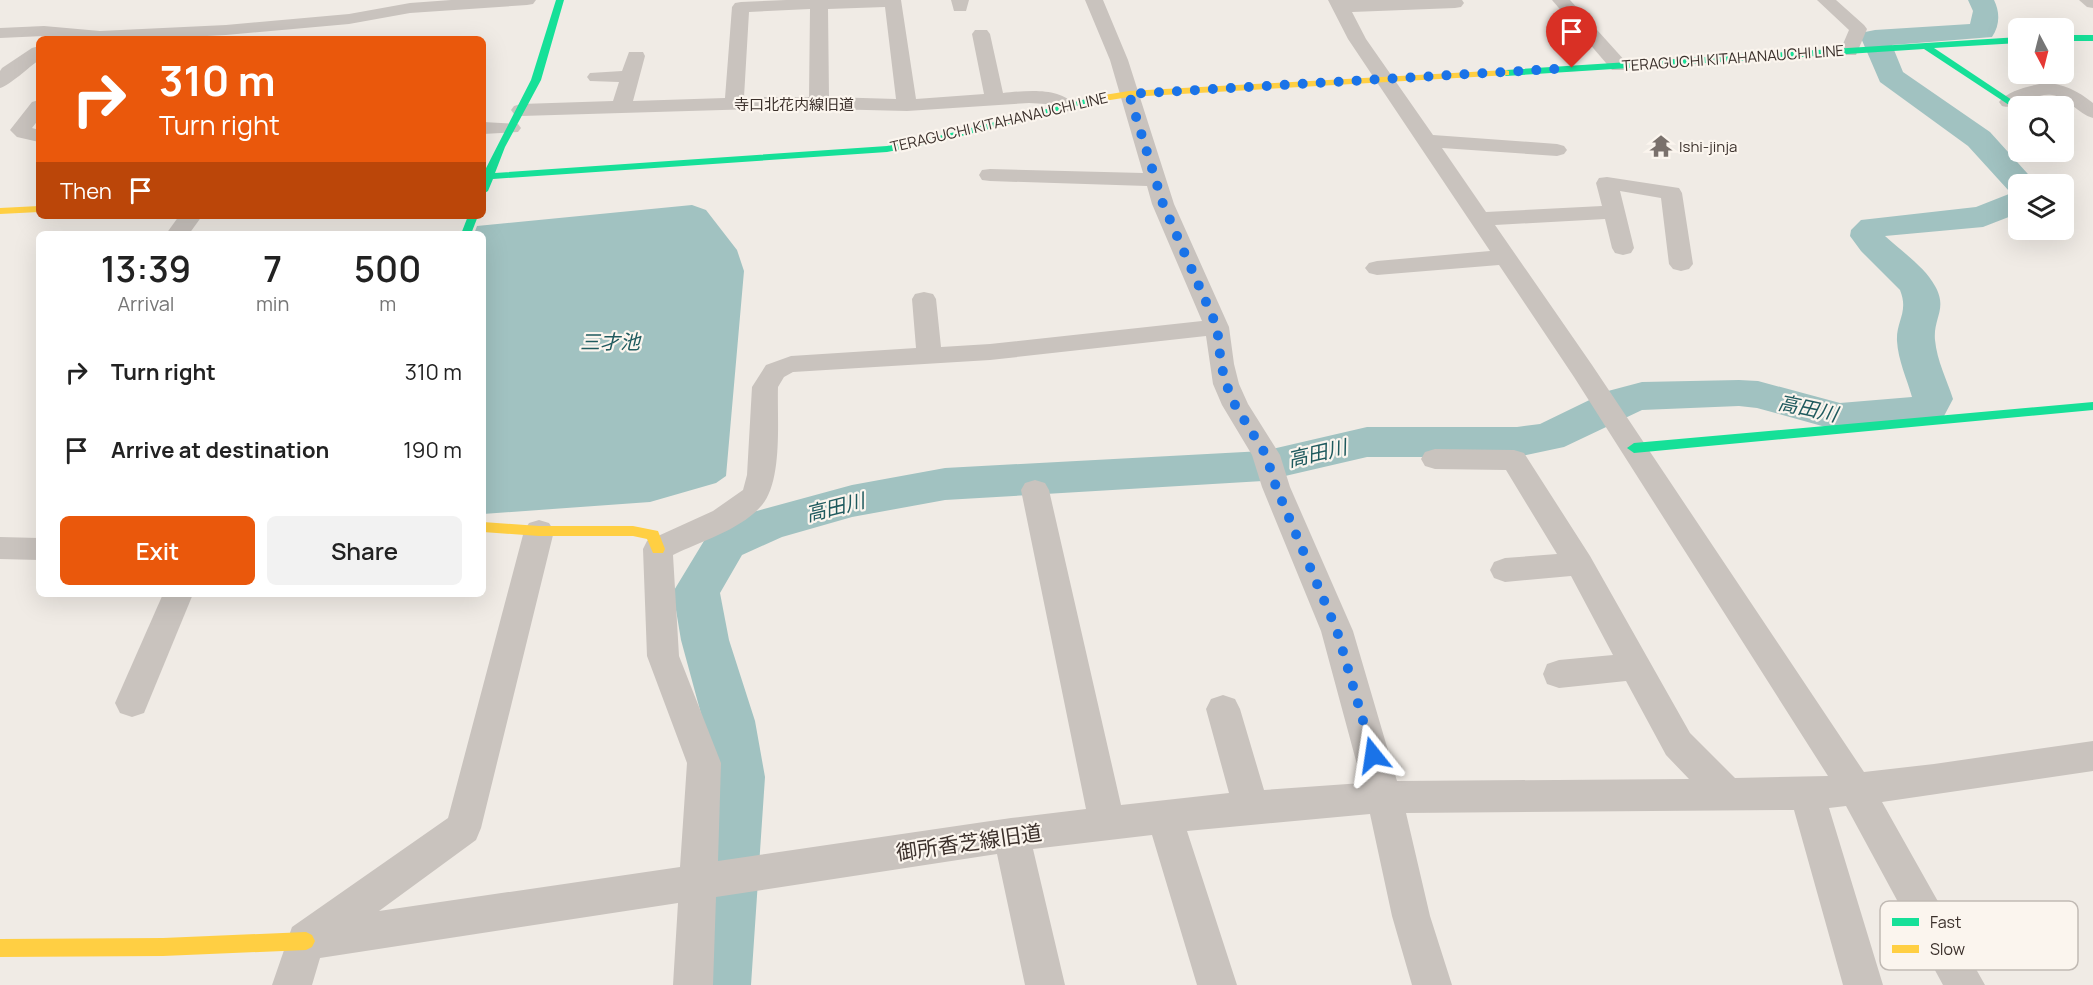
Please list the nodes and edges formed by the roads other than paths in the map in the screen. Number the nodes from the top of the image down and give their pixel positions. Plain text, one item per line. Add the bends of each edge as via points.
1 (373, 0) edge
2 (527, 0) edge
3 (560, 0) edge
4 (1094, 0) edge
5 (1453, 0) edge
6 (1561, 0) edge
7 (1826, 0) edge
8 (2088, 0) edge
9 (1338, 3) edge
10 (2093, 3) edge
11 (819, 4) junction
12 (361, 17) junction
13 (0, 33) edge
14 (981, 34) dead end
15 (64, 36) edge
16 (116, 36) edge
17 (2074, 38) edge
18 (2093, 38) edge
19 (2008, 41) edge
20 (1924, 45) junction
21 (1849, 51) junction
22 (36, 54) edge
23 (636, 56) dead end
24 (1619, 66) junction
25 (36, 70) edge
26 (3, 75) edge
27 (630, 76) junction
28 (597, 77) dead end
29 (1383, 78) junction
30 (1129, 94) junction
31 (2021, 96) edge
32 (2072, 96) edge
33 (2074, 98) edge
34 (994, 99) junction
35 (2008, 101) edge
36 (819, 102) junction
37 (734, 103) junction
38 (907, 105) junction
39 (1065, 106) junction
40 (621, 107) junction
41 (34, 112) edge
42 (2093, 112) edge
43 (516, 119) junction
44 (0, 120) edge
45 (486, 127) edge
46 (36, 135) edge
47 (1427, 141) junction
48 (1557, 150) dead end
49 (990, 175) dead end
50 (486, 177) edge
51 (1156, 180) junction
52 (36, 209) edge
53 (0, 211) edge
54 (1613, 212) junction
55 (189, 219) edge
56 (1480, 219) junction
57 (179, 231) edge
58 (1623, 248) dead end
59 (1506, 256) junction
60 (1682, 264) dead end
61 (1377, 268) dead end
62 (924, 299) dead end
63 (1217, 327) junction
64 (929, 356) junction
65 (2089, 410) edge
66 (1634, 448) junction
67 (1435, 459) dead end
68 (1035, 490) dead end
69 (486, 527) edge
70 (539, 531) junction
71 (0, 549) edge
72 (36, 549) edge
73 (658, 549) junction
74 (1578, 564) junction
75 (1505, 570) dead end
76 (177, 597) edge
77 (1636, 666) junction
78 (1559, 674) dead end
79 (132, 703) dead end
80 (1223, 708) dead end
81 (2093, 756) edge
82 (1856, 789) junction
83 (1807, 794) junction
84 (1728, 795) junction
85 (1384, 797) junction
86 (1251, 807) junction
87 (1165, 817) junction
88 (1107, 824) junction
89 (1011, 835) junction
90 (700, 881) junction
91 (1918, 901) edge
92 (306, 941) junction
93 (0, 948) edge
94 (1957, 970) edge
95 (292, 985) edge
96 (693, 985) edge
97 (1045, 985) edge
98 (1217, 985) edge
99 (1432, 985) edge
100 (1863, 985) edge
101 (1965, 985) edge

1 - 12 street
2 - 12 street via 410,8
3 - 43 main road via 536,80
4 - 30 street
5 - 9 street via 1455,3
6 - 24 street
7 - 21 street via 1857,29
8 - 10 street
9 - 29 street
11 - 36 street
11 - 37 street via 741,7
11 - 38 street via 893,0
12 - 16 street
13 - 15 street via 44,31
14 - 34 street
17 - 18 main road
19 - 20 main road, TERAGUCHI KITAHANAUCHI LINE
20 - 21 main road, TERAGUCHI KITAHANAUCHI LINE
20 - 35 main road
21 - 24 main road, TERAGUCHI KITAHANAUCHI LINE
22 - 26 street
23 - 27 street
24 - 29 main road, TERAGUCHI KITAHANAUCHI LINE
25 - 26 street
27 - 28 street
27 - 40 street
29 - 30 main road, TERAGUCHI KITAHANAUCHI LINE
29 - 47 street
30 - 39 main road, TERAGUCHI KITAHANAUCHI LINE
30 - 51 street
31 - 32 street via 2036,89 2053,88
33 - 42 street
34 - 38 street, 寺口北花内線旧道
34 - 39 street, 寺口北花内線旧道 via 1041,97
36 - 37 street, 寺口北花内線旧道
36 - 38 street, 寺口北花内線旧道
37 - 40 street, 寺口北花内線旧道
39 - 50 main road, TERAGUCHI KITAHANAUCHI LINE via 887,149
40 - 43 street, 寺口北花内線旧道
41 - 44 street
41 - 46 street via 20,130
43 - 45 street, 寺口北花内線旧道
43 - 50 main road
47 - 48 street
47 - 56 street
49 - 51 street
51 - 63 street
52 - 53 main road
54 - 56 street
54 - 58 street
54 - 60 street via 1607,183 1671,193
55 - 57 street
56 - 59 street
59 - 61 street
59 - 66 street
62 - 64 street
63 - 64 street
63 - 85 street via 1226,384 1266,455 1337,631
64 - 73 street via 777,368 765,387 761,475 752,499
65 - 66 main road
66 - 82 street
67 - 74 street via 1515,460
68 - 88 street
69 - 70 main road
70 - 73 main road via 633,531 652,535
70 - 92 street via 463,828
71 - 72 street
73 - 90 street via 663,656 704,763
74 - 75 street
74 - 77 street
76 - 79 street
77 - 78 street
77 - 84 street via 1678,744
80 - 86 street
81 - 82 street, 御所香芝線旧道
82 - 83 street, 御所香芝線旧道
82 - 91 street
83 - 84 street, 御所香芝線旧道
83 - 100 street
84 - 85 street, 御所香芝線旧道
85 - 86 street, 御所香芝線旧道
85 - 99 street via 1411,916
86 - 87 street, 御所香芝線旧道
87 - 88 street, 御所香芝線旧道
87 - 98 street
88 - 89 street, 御所香芝線旧道
89 - 90 street, 御所香芝線旧道
89 - 97 street
90 - 92 street, 御所香芝線旧道
90 - 96 street
92 - 93 main road
92 - 95 street
94 - 101 street

